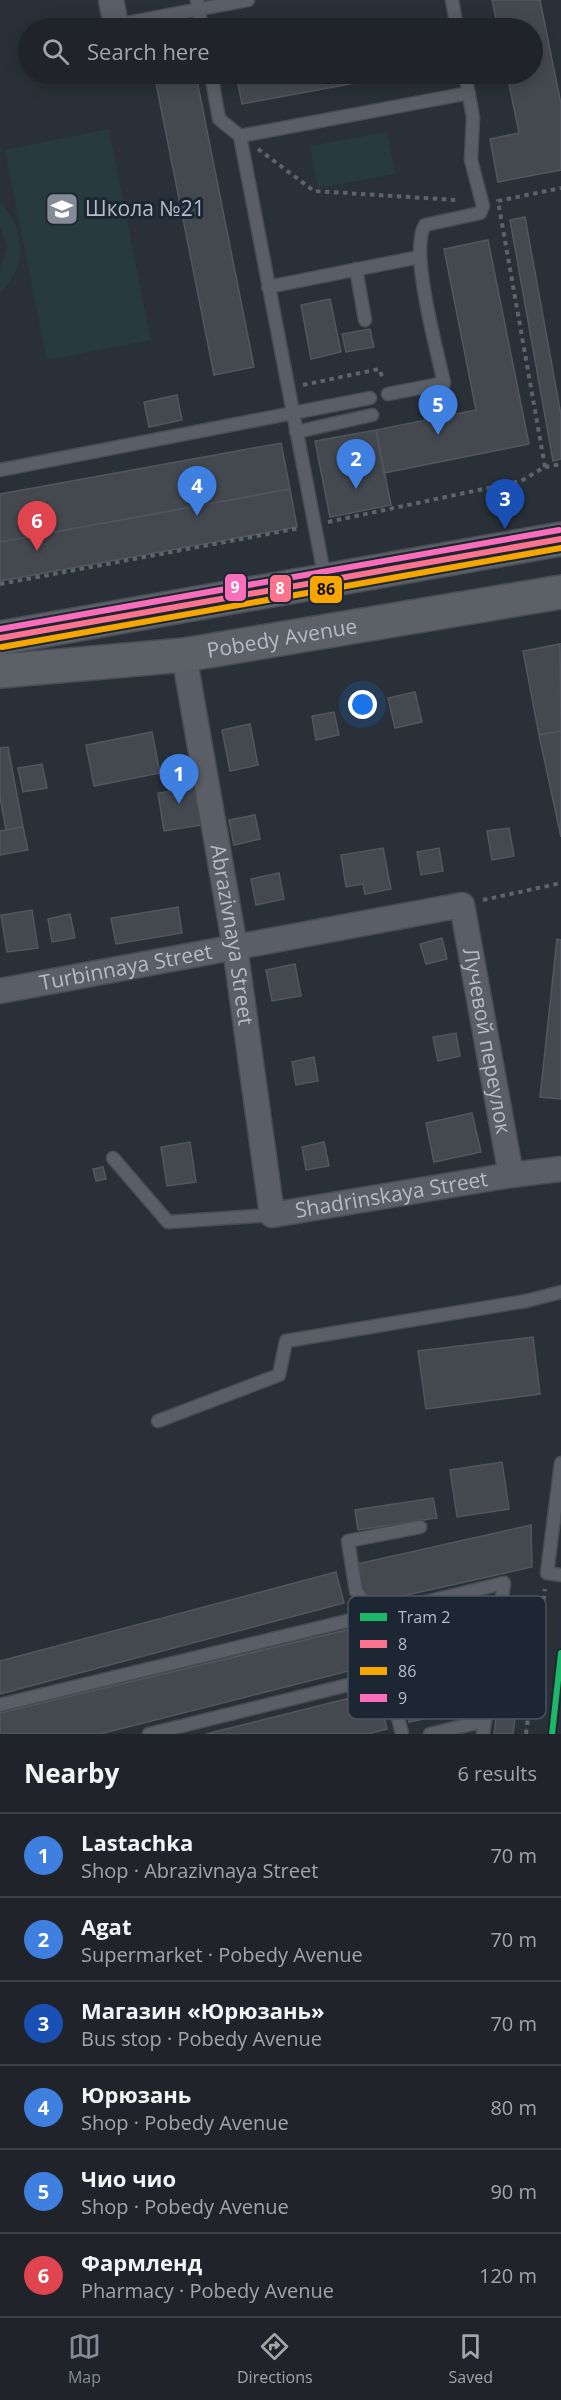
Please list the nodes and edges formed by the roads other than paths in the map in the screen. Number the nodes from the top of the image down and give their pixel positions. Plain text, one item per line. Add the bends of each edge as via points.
1 (111, 0) edge
2 (248, 0) edge
3 (452, 0) edge
4 (198, 5) edge
5 (115, 18) edge
6 (145, 18) edge
7 (455, 18) edge
8 (213, 84) edge
9 (467, 84) edge
10 (469, 93) junction
11 (240, 136) junction
12 (419, 257) junction
13 (356, 269) junction
14 (268, 287) junction
15 (364, 320) dead end
16 (388, 394) road end
17 (370, 398) dead end
18 (292, 413) junction
19 (372, 415) dead end
20 (296, 432) junction
21 (0, 470) edge
22 (561, 539) edge
23 (325, 583) junction
24 (561, 592) edge
25 (0, 638) edge
26 (184, 655) junction
27 (0, 671) edge
28 (462, 905) joint
29 (235, 947) junction
30 (0, 991) edge
31 (113, 1158) dead end
32 (561, 1169) edge
33 (511, 1175) junction
34 (272, 1215) junction
35 (561, 1292) edge
36 (158, 1420) dead end
37 (561, 1463) edge
38 (420, 1527) dead end
39 (561, 1575) edge
40 (359, 1596) edge
41 (446, 1596) edge
42 (502, 1596) edge
43 (348, 1620) edge
44 (348, 1684) edge
45 (0, 1705) edge
46 (398, 1719) edge
47 (484, 1728) edge
48 (148, 1734) edge
49 (402, 1734) edge
50 (430, 1734) edge

1 - 5 street
2 - 4 lane
3 - 7 lane
4 - 6 lane
8 - 11 lane via 219,119
9 - 10 lane
10 - 11 lane
10 - 12 lane via 473,117 471,160 482,202 480,213 425,225 420,234
11 - 14 lane
12 - 13 lane
12 - 16 lane via 444,383
13 - 14 lane
13 - 15 lane
14 - 18 lane
17 - 18 lane
18 - 20 lane
18 - 21 lane
19 - 20 lane
20 - 23 lane
22 - 23 main road
23 - 25 main road
24 - 26 main road, Pobedy Avenue
26 - 27 main road, Pobedy Avenue
26 - 29 street, Abrazivnaya Street
28 - 29 street, Turbinnaya Street
28 - 33 street, Лучевой переулок
29 - 30 street, Turbinnaya Street
29 - 34 street, Abrazivnaya Street
31 - 34 lane via 168,1222
32 - 33 street, Shadrinskaya Street
33 - 34 street, Shadrinskaya Street
35 - 36 lane via 286,1341 279,1375
37 - 39 lane via 547,1573
38 - 40 lane via 348,1541
41 - 42 lane via 504,1582
43 - 45 lane
44 - 48 lane
46 - 49 lane
47 - 50 lane

